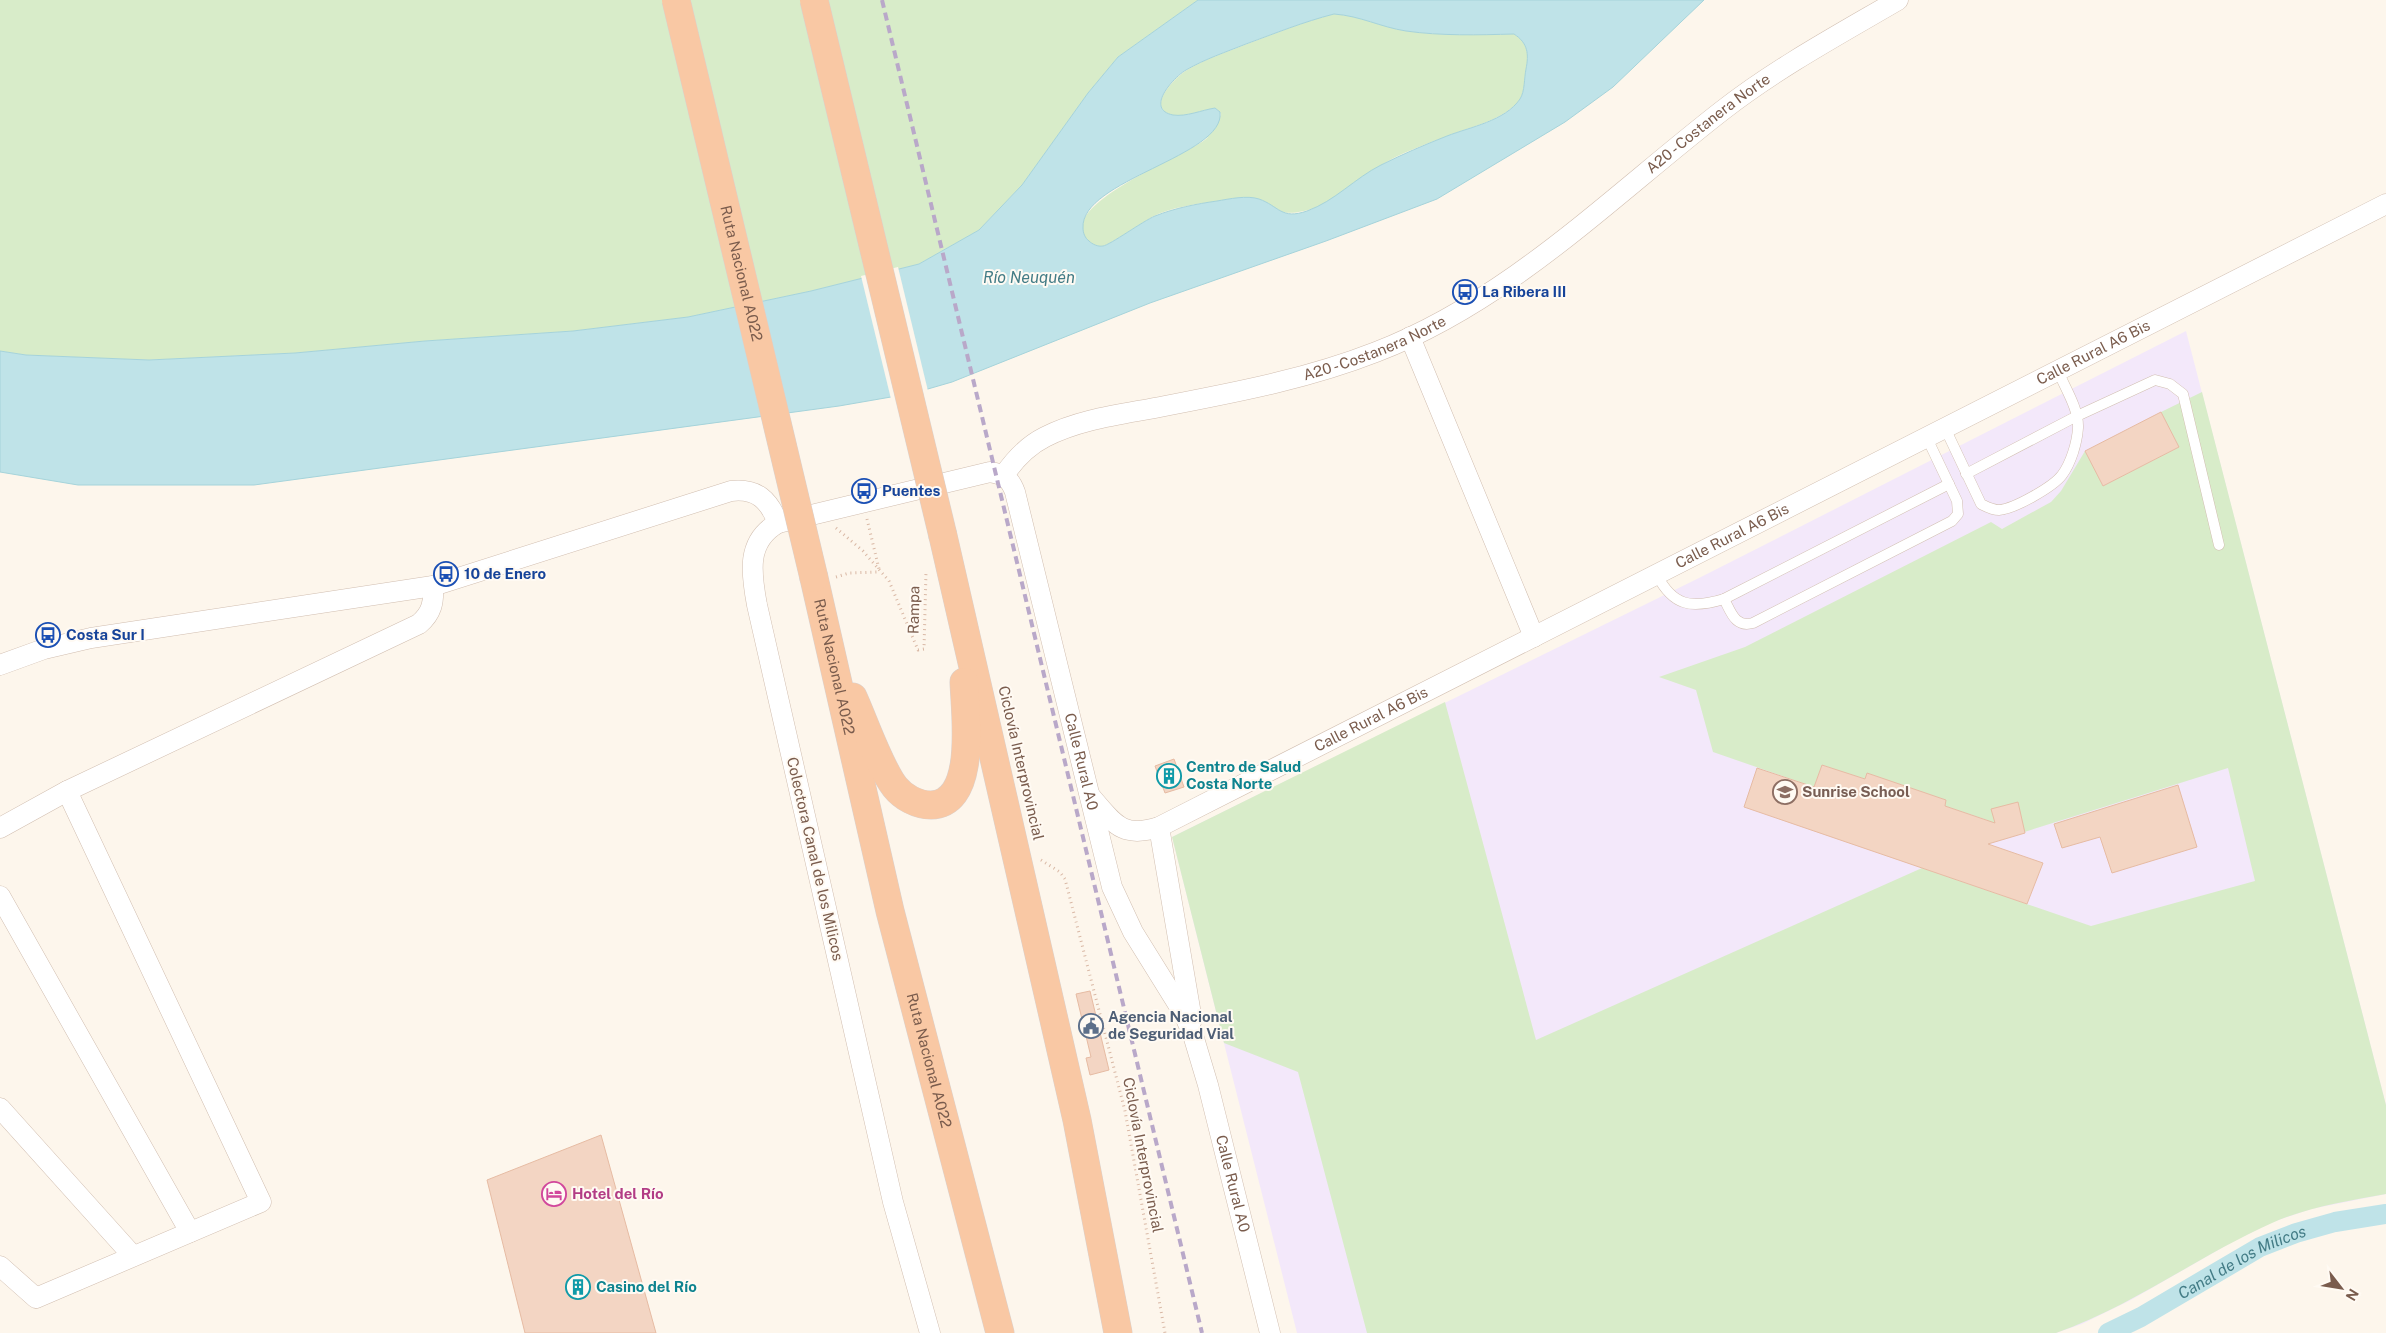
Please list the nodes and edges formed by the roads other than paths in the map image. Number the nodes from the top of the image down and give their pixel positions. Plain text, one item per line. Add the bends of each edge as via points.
1 (676, 0) edge
2 (814, 0) edge
3 (1898, 0) edge
4 (2386, 204) edge
5 (1410, 337) junction
6 (2058, 371) junction
7 (2077, 416) junction
8 (1945, 428) junction
9 (1926, 436) junction
10 (1966, 474) junction
11 (1004, 475) junction
12 (1949, 484) junction
13 (778, 523) junction
14 (2220, 545) dead end
15 (1657, 575) junction
16 (432, 586) junction
17 (1724, 599) junction
18 (964, 632) junction
19 (827, 636) junction
20 (1534, 637) junction
21 (0, 665) edge
22 (67, 791) junction
23 (1088, 792) junction
24 (0, 828) edge
25 (1159, 828) junction
26 (0, 896) edge
27 (1193, 1035) junction
28 (0, 1108) edge
29 (190, 1232) junction
30 (134, 1256) junction
31 (0, 1266) edge
32 (930, 1333) edge
33 (1000, 1333) edge
34 (1118, 1333) edge
35 (1270, 1333) edge

1 - 19 highway, Ruta Nacional A022, bridge
2 - 18 highway, bridge
3 - 5 street, A20 - Costanera Norte via 1756,85 1510,280 1473,304
4 - 6 street, Calle Rural A6 Bis
5 - 11 street, A20 - Costanera Norte via 1309,375 1065,428 1030,445
5 - 20 street
6 - 7 lane
6 - 8 street, Calle Rural A6 Bis
7 - 10 lane
7 - 10 lane via 2076,439 2060,477 2008,508 1998,510 1981,504
7 - 14 lane via 2155,380 2170,384 2183,394
8 - 9 street, Calle Rural A6 Bis
8 - 10 lane
9 - 12 lane
9 - 15 street, Calle Rural A6 Bis
11 - 13 street via 983,472
11 - 23 street, Calle Rural A0 via 1015,492
12 - 17 lane
12 - 17 lane via 1958,507 1958,514 1952,521 1779,610 1753,623 1743,624 1736,621
13 - 16 street via 765,499 750,491 731,491
13 - 32 street, Colectora Canal de los Milicos via 760,538 754,552 753,585 893,1202
15 - 17 lane via 1671,598 1681,602 1707,604
15 - 20 street, Calle Rural A6 Bis
16 - 21 street via 91,638 44,649
16 - 22 street via 432,607 419,624
18 - 19 highway via 962,780 951,798 933,805 922,804 903,795 888,777
18 - 34 highway via 1077,1120
19 - 33 highway, Ruta Nacional A022 via 890,911
20 - 25 street, Calle Rural A6 Bis
22 - 24 street
22 - 29 street via 260,1202
23 - 25 street, Calle Rural A6 Bis via 1109,818 1129,832 1142,833
23 - 27 street, Calle Rural A0 via 1105,865 1121,909 1184,1014
25 - 27 street, Calle Rural A0
26 - 29 street
27 - 35 street, Calle Rural A0
28 - 30 street
29 - 30 street
30 - 31 street via 36,1298

